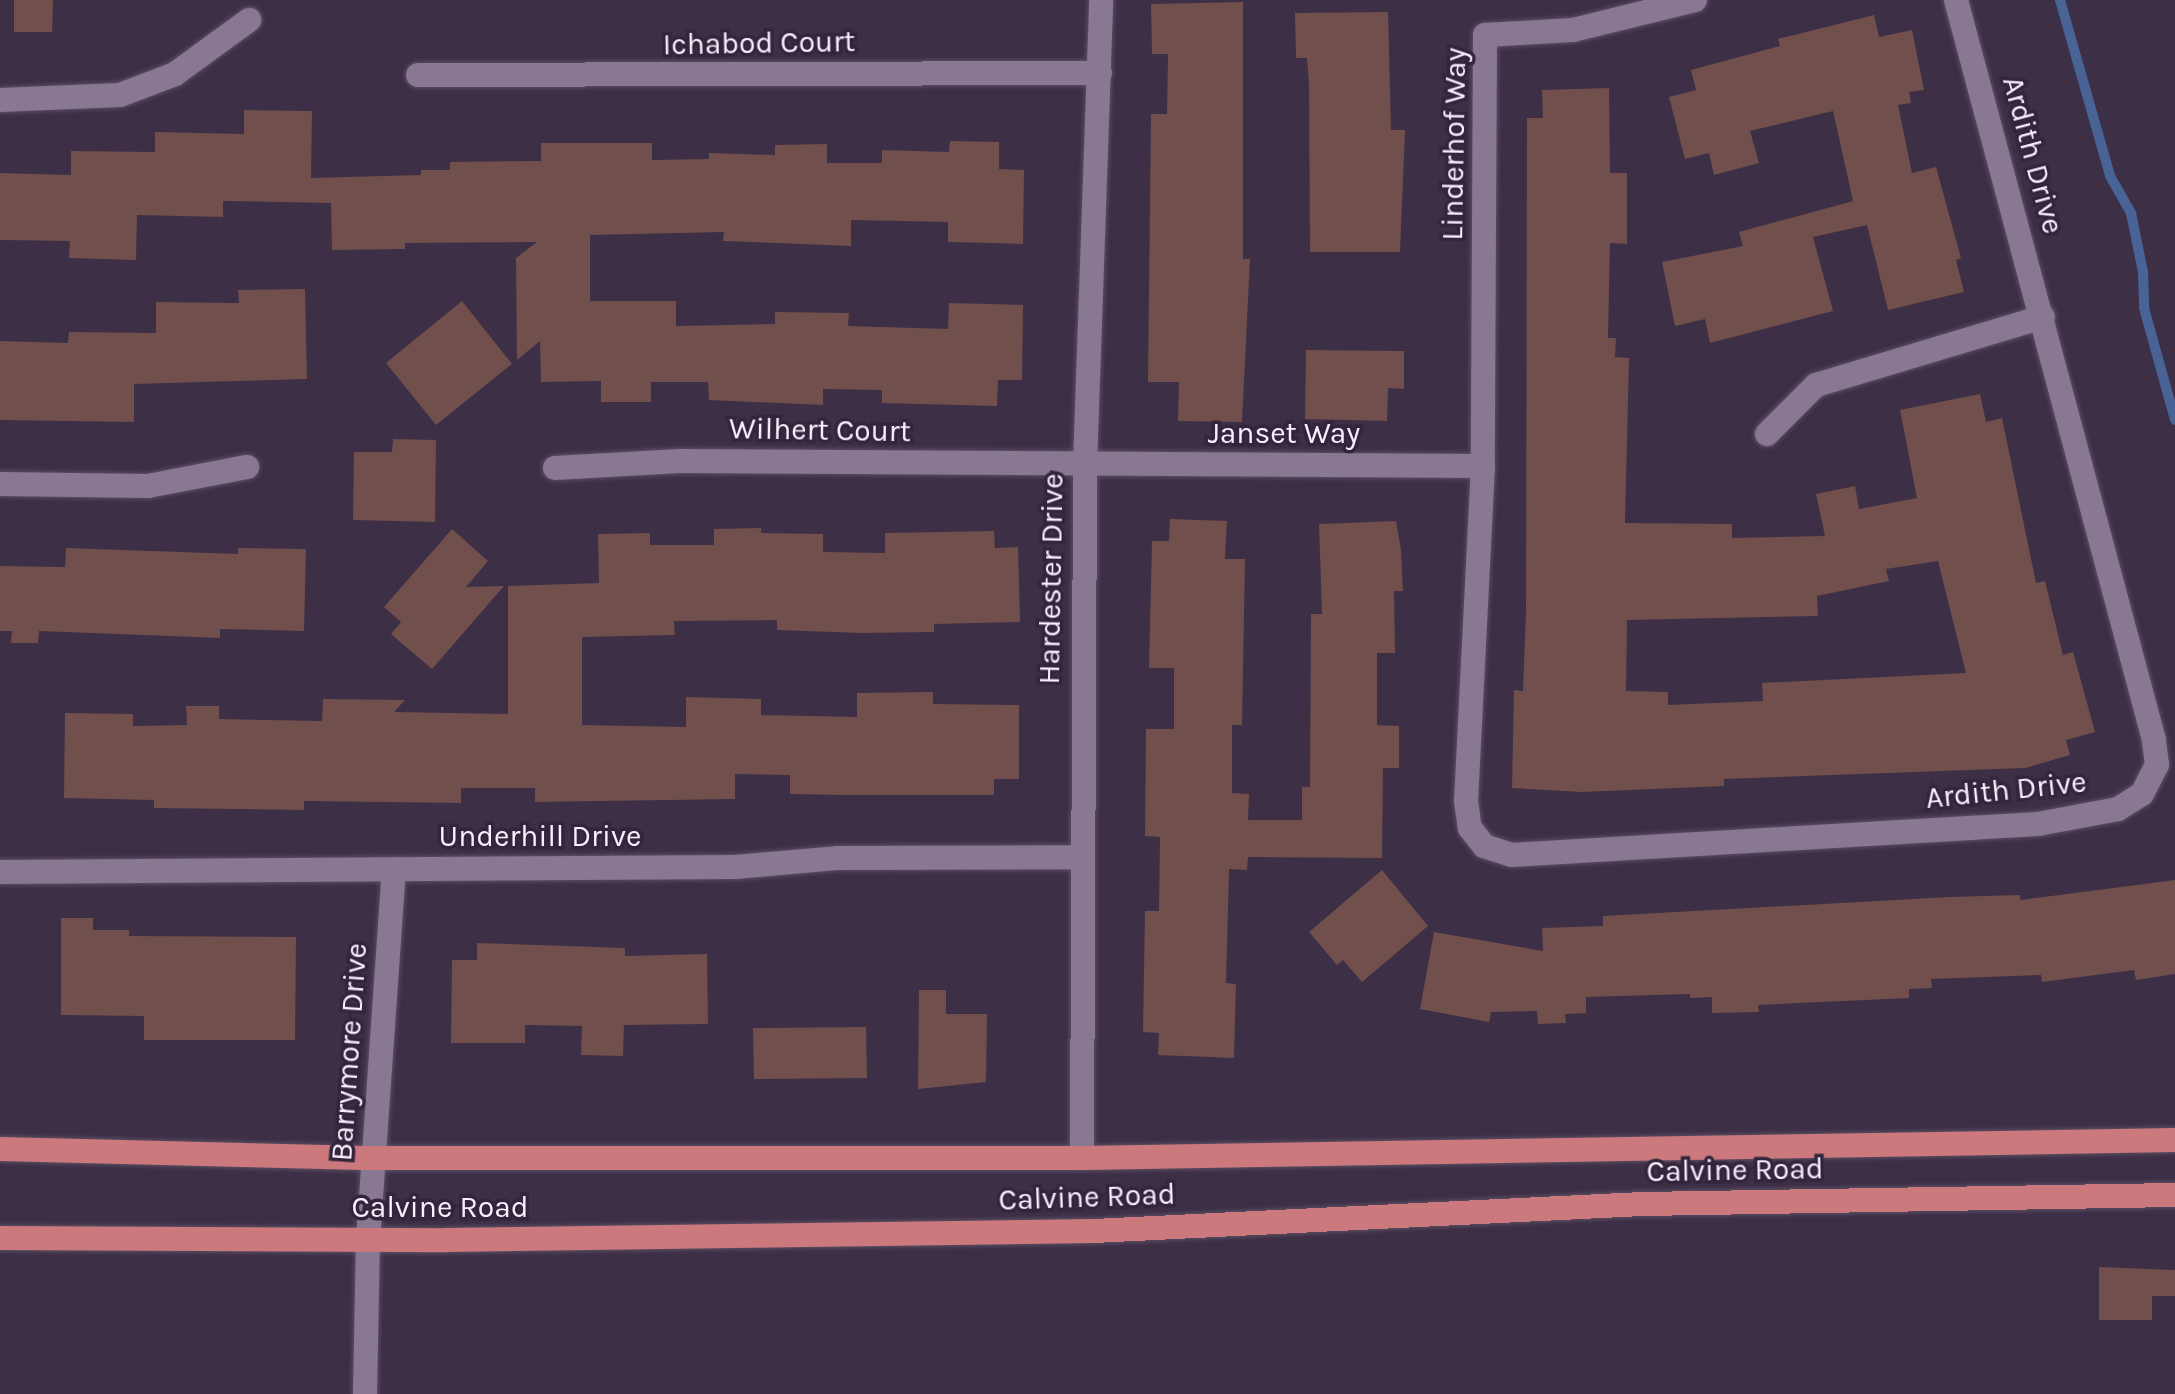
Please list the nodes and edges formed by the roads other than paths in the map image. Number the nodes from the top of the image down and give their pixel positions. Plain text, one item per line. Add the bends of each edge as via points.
1 (1101, 0) edge
2 (1695, 0) edge
3 (1956, 0) edge
4 (249, 20) dead end
5 (1100, 73) junction
6 (418, 75) dead end
7 (0, 100) edge
8 (2043, 317) junction
9 (1767, 434) dead end
10 (1085, 465) junction
11 (1483, 466) junction
12 (247, 467) dead end
13 (555, 468) dead end
14 (0, 484) edge
15 (1080, 857) junction
16 (394, 869) junction
17 (0, 872) edge
18 (2175, 1140) edge
19 (0, 1149) edge
20 (374, 1158) junction
21 (1082, 1158) junction
22 (2175, 1195) edge
23 (0, 1238) edge
24 (368, 1240) junction
25 (365, 1394) edge

1 - 5 street, Hardester Drive
2 - 11 street, Linderhof Way via 1573,30 1485,35
3 - 8 street, Ardith Drive
4 - 7 street via 175,74 120,95
5 - 6 street, Ichabod Court
5 - 10 street, Hardester Drive
8 - 9 street via 1816,385
8 - 11 street, Ardith Drive via 2154,740 2157,765 2142,794 2118,809 2023,825 1511,855 1484,846 1470,828 1466,801
10 - 11 street, Janset Way
10 - 13 street, Wilhert Court via 680,461
10 - 15 street, Hardester Drive
12 - 14 street via 148,486
15 - 16 street, Underhill Drive
15 - 21 street, Hardester Drive
16 - 17 street, Underhill Drive
16 - 20 street, Barrymore Drive
18 - 21 main road, Calvine Road
19 - 20 main road, Calvine Road
20 - 21 main road, Calvine Road
20 - 24 street, Barrymore Drive
22 - 24 main road, Calvine Road via 1643,1204 1094,1231
23 - 24 main road, Calvine Road
24 - 25 street, Barrymore Drive

